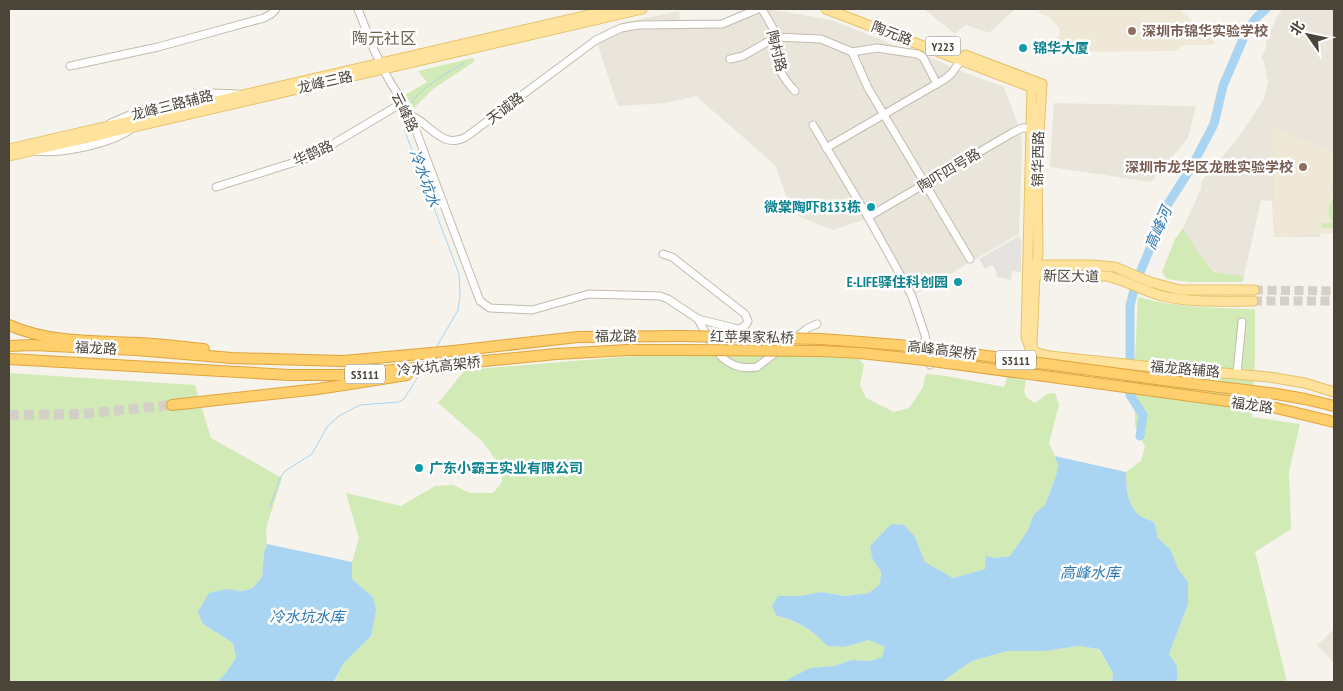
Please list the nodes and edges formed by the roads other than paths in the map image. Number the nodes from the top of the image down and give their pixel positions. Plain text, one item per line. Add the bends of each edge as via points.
1 (276, 9) edge
2 (358, 9) edge
3 (614, 9) edge
4 (642, 9) edge
5 (758, 9) edge
6 (762, 9) edge
7 (826, 9) edge
8 (844, 9) edge
9 (776, 37) junction
10 (852, 52) junction
11 (730, 59) dead end
12 (961, 60) junction
13 (382, 65) junction
14 (70, 66) dead end
15 (310, 82) junction
16 (937, 84) junction
17 (1038, 88) junction
18 (795, 90) dead end
19 (406, 109) junction
20 (884, 115) junction
21 (813, 125) dead end
22 (1031, 128) junction
23 (826, 148) junction
24 (9, 149) edge
25 (9, 156) edge
26 (926, 184) junction
27 (216, 187) dead end
28 (868, 217) junction
29 (663, 254) dead end
30 (970, 259) dead end
31 (1066, 265) junction
32 (1033, 272) junction
33 (1066, 275) junction
34 (1254, 290) tunnel mouth
35 (1253, 301) tunnel mouth
36 (698, 319) junction
37 (1242, 322) dead end
38 (817, 324) dead end
39 (9, 325) edge
40 (682, 336) joint
41 (551, 340) joint
42 (861, 342) joint
43 (9, 346) edge
44 (682, 350) joint
45 (1034, 352) joint
46 (860, 353) joint
47 (183, 354) joint
48 (556, 354) joint
49 (514, 358) junction
50 (9, 359) edge
51 (252, 359) junction
52 (930, 365) dead end
53 (172, 368) joint
54 (1237, 374) junction
55 (1171, 381) joint
56 (1334, 392) edge
57 (1170, 393) joint
58 (172, 406) tunnel mouth
59 (1333, 406) edge
60 (1302, 413) junction
61 (1334, 422) edge
62 (1334, 427) edge

1 - 14 street via 255,20
2 - 13 street, 云峰路
3 - 13 main road, 龙峰三路
4 - 13 main road, 龙峰三路
5 - 19 street, 天诚路 via 726,23 621,28 596,40 461,140 448,140
6 - 9 street, 陶村路
7 - 12 main road, 陶元路 / Y223
8 - 17 main road, 陶元路 / Y223
9 - 10 street via 821,38
9 - 11 street via 743,56
9 - 18 street, 陶村路 via 779,70
10 - 16 street via 877,48 917,54 923,58
10 - 20 street
12 - 16 street via 952,74
12 - 17 main road, 陶元路 / Y223
13 - 15 main road, 龙峰三路
13 - 19 street, 云峰路
15 - 24 main road, 龙峰三路
15 - 25 main road, 龙峰三路
16 - 20 street
17 - 22 main road, 锦华西路
17 - 32 main road, 锦华西路
19 - 27 street, 华鹊路 via 311,157
19 - 36 street, 云峰路 via 480,301 490,308 532,310 590,294 660,296
20 - 23 street
20 - 26 street
21 - 23 street
22 - 26 street, 陶吓四号路 via 1017,130
22 - 32 main road, 锦华西路
23 - 28 street
26 - 28 street, 陶吓四号路
26 - 30 street
28 - 52 street via 912,296 925,335
29 - 36 street via 672,257 745,314 748,322 744,328 738,329
31 - 32 main road, 新区大道
31 - 33 main road
31 - 34 main road, 新区大道 via 1108,266 1169,288 1191,291
32 - 33 main road, 新区大道
32 - 45 main road, 锦华西路 via 1026,337
33 - 35 main road, 新区大道 via 1107,276 1162,296 1189,300
36 - 38 street via 720,356 730,364 749,368 757,367
37 - 54 street
39 - 51 highway via 42,336 178,346
40 - 41 highway, 福龙路 / S3111
40 - 42 highway, 红苹果家私桥 / S3111, bridge
41 - 51 highway, 冷水坑高架桥 / S3111 via 343,361
42 - 55 highway, 高峰高架桥 / S3111, bridge via 930,348
43 - 47 highway, 福龙路 / S3111
44 - 46 highway, 红苹果家私桥 / S3111, bridge
44 - 48 highway, 福龙路 / S3111
45 - 54 main road, 福龙路辅路
46 - 57 highway, 高峰高架桥 / S3111, bridge
47 - 51 highway, 冷水坑高架桥 / S3111
48 - 49 highway, 冷水坑高架桥 / S3111
49 - 53 highway, 冷水坑高架桥 / S3111 via 343,375
49 - 58 highway via 350,385
50 - 53 highway, 福龙路 / S3111
54 - 56 main road, 福龙路辅路 via 1288,380
55 - 59 highway, 福龙路 / S3111 via 1242,388
57 - 60 highway, 福龙路 / S3111
60 - 61 highway, 福龙路 / S3111
60 - 62 main road

